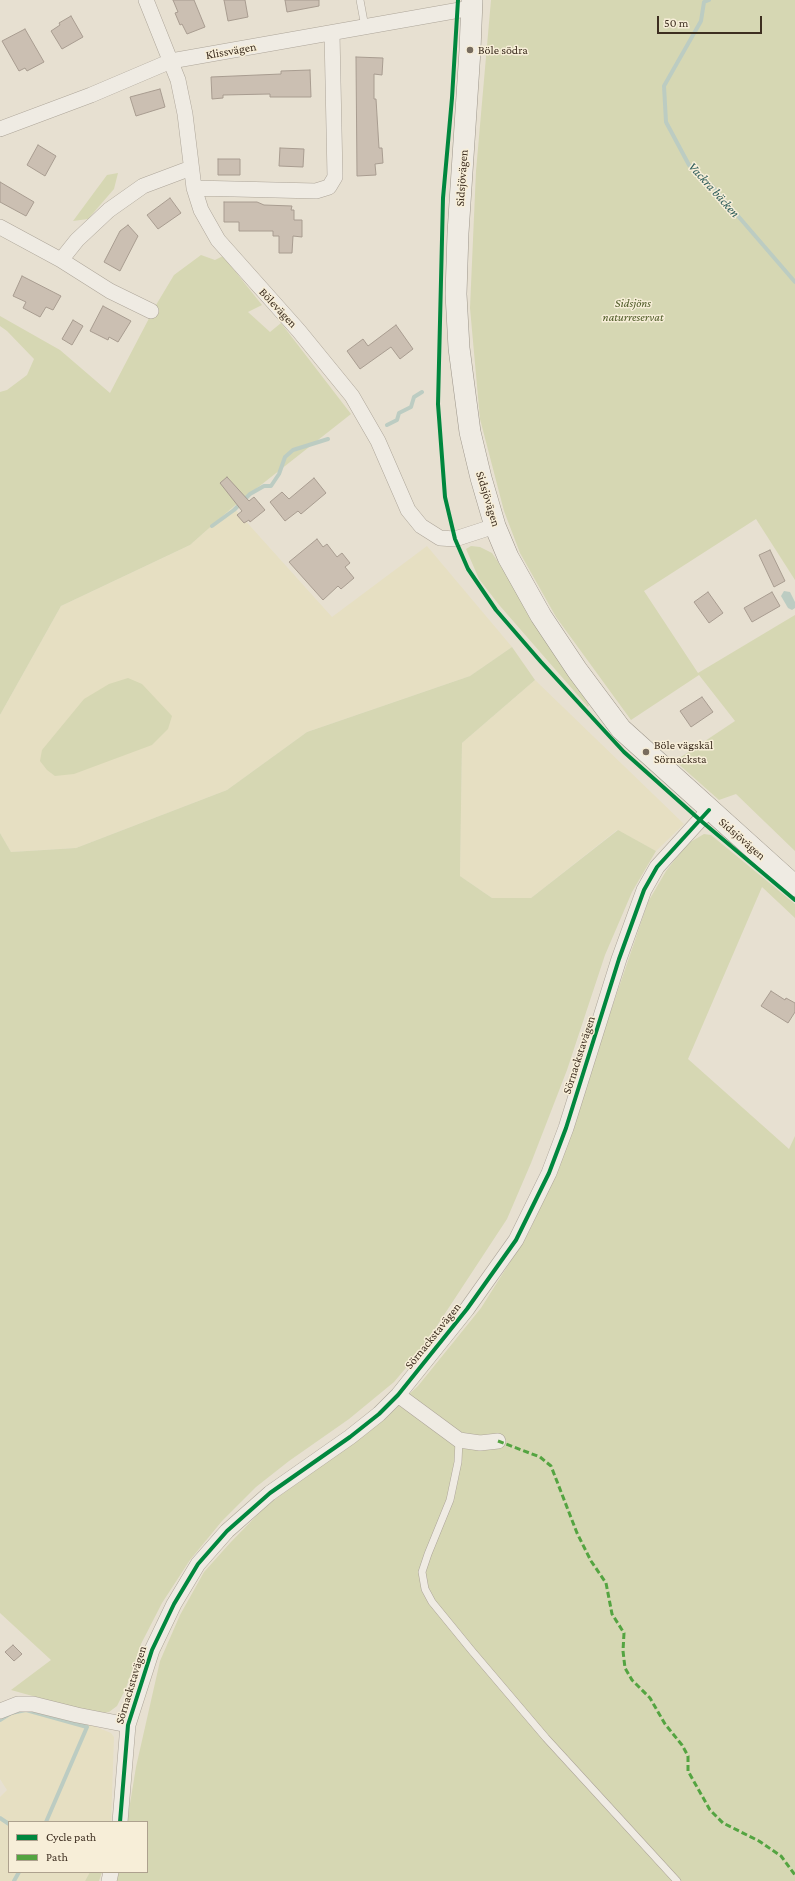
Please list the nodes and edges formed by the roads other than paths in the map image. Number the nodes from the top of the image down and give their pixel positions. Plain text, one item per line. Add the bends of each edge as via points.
1 (146, 0) edge
2 (360, 0) edge
3 (471, 4) edge
4 (365, 27) junction
5 (332, 34) junction
6 (171, 61) junction
7 (0, 129) edge
8 (191, 168) junction
9 (194, 188) junction
10 (0, 227) edge
11 (61, 260) junction
12 (151, 311) dead end
13 (495, 526) junction
14 (709, 810) junction
15 (795, 886) edge
16 (398, 1395) junction
17 (459, 1440) junction
18 (498, 1441) dead end
19 (0, 1711) edge
20 (128, 1725) junction
21 (120, 1821) edge
22 (677, 1881) edge

1 - 6 street, Bölevägen
2 - 4 lane
3 - 4 street, Klissvägen
3 - 13 main road, Sidsjövägen via 456,294 459,348 470,432
4 - 5 street, Klissvägen
5 - 6 street, Klissvägen
5 - 9 street via 335,177 329,187 316,191
6 - 7 street, Klissvägen via 91,95
6 - 8 street, Bölevägen via 185,114
8 - 9 street, Bölevägen
8 - 11 street via 143,186 109,210 77,240
9 - 13 street, Bölevägen via 201,210 218,240 299,330 352,396 378,441 414,519 440,538 455,539
10 - 11 street
11 - 12 street via 110,291
13 - 14 main road, Sidsjövägen via 508,557 540,616 621,729
14 - 15 main road, Sidsjövägen
14 - 16 street, Sörnackstavägen via 657,867 644,890 566,1128 549,1173 516,1240 468,1309
16 - 17 street
16 - 20 street, Sörnackstavägen via 350,1437 270,1493 227,1531 198,1564 174,1604 152,1650
17 - 18 street via 480,1443
17 - 22 lane via 458,1462 450,1500 422,1572 425,1589 432,1602 546,1738
19 - 20 street via 18,1704 33,1704
20 - 21 street, Sörnackstavägen

